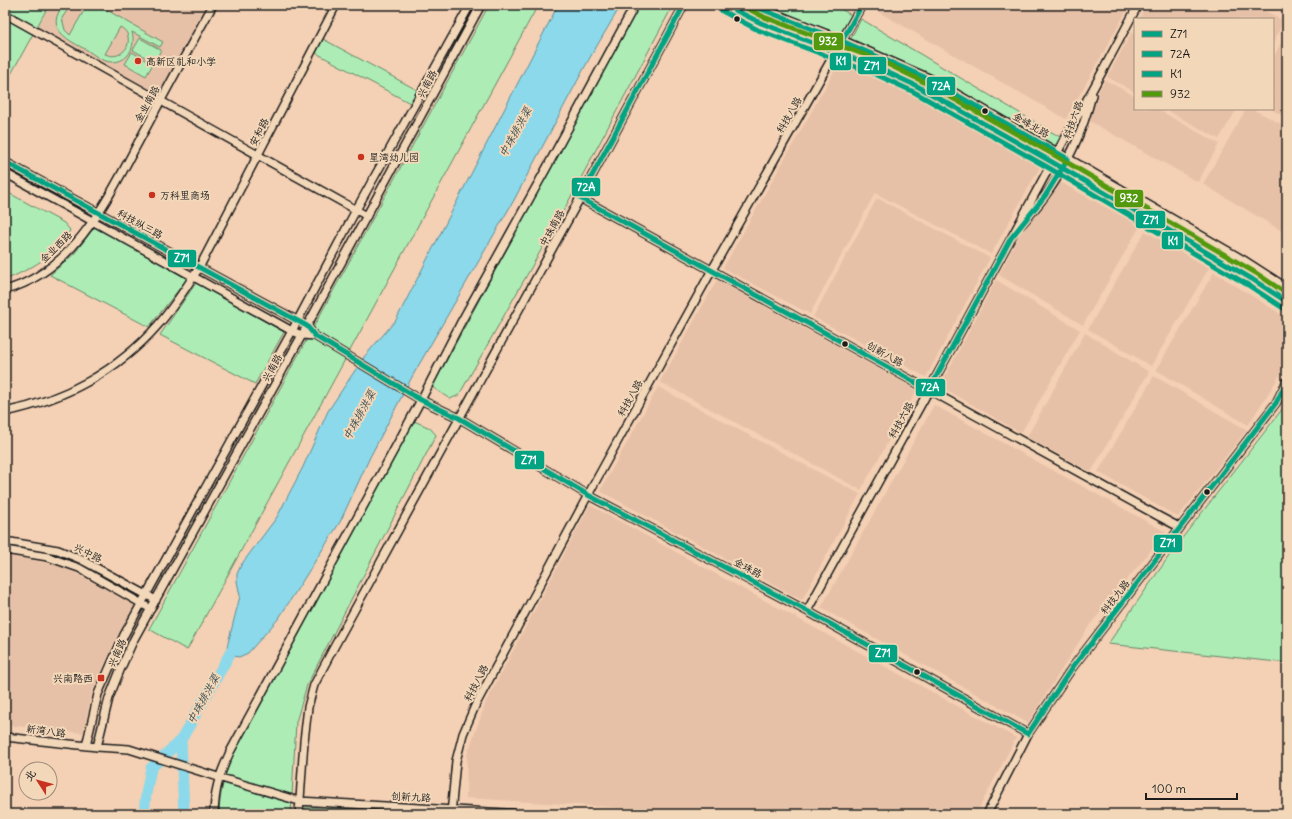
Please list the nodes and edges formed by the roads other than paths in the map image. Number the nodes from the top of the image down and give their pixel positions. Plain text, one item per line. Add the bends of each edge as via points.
1 (213, 5) edge
2 (336, 5) edge
3 (470, 5) edge
4 (481, 5) edge
5 (635, 5) edge
6 (684, 5) edge
7 (725, 5) edge
8 (751, 5) edge
9 (862, 5) edge
10 (1138, 5) edge
11 (5, 14) edge
12 (842, 41) junction
13 (836, 52) junction
14 (1094, 86) junction
15 (161, 100) junction
16 (1057, 153) junction
17 (258, 155) junction
18 (1068, 159) junction
19 (5, 162) edge
20 (1052, 162) junction
21 (1063, 168) junction
22 (5, 173) edge
23 (580, 198) junction
24 (356, 210) junction
25 (99, 213) junction
26 (367, 216) junction
27 (93, 221) junction
28 (1011, 238) junction
29 (199, 268) junction
30 (712, 270) junction
31 (194, 276) junction
32 (1287, 289) edge
33 (5, 290) edge
34 (1287, 302) edge
35 (297, 321) junction
36 (307, 326) junction
37 (292, 331) junction
38 (302, 336) junction
39 (315, 336) junction
40 (1287, 381) edge
41 (929, 390) junction
42 (1287, 392) edge
43 (421, 400) junction
44 (1276, 402) junction
45 (5, 412) edge
46 (459, 418) junction
47 (588, 495) junction
48 (1180, 527) junction
49 (5, 541) edge
50 (5, 550) edge
51 (146, 595) junction
52 (156, 600) junction
53 (141, 604) junction
54 (151, 609) junction
55 (807, 611) junction
56 (1028, 734) junction
57 (5, 736) edge
58 (86, 746) junction
59 (97, 747) junction
60 (218, 777) junction
61 (299, 801) junction
62 (451, 812) edge
63 (214, 814) edge
64 (299, 814) edge
65 (523, 814) edge
66 (987, 814) edge

1 - 15 street, 金业南路
2 - 17 street, 安和路
3 - 24 street, 兴南路
4 - 26 street, 兴南路
5 - 43 street
6 - 23 street, 中珠南路
7 - 13 main road via 761,23
8 - 12 main road, 金峰北路
9 - 12 street, 科技八路
10 - 14 street, 科技六路
11 - 15 street
12 - 13 street, 科技八路
12 - 16 main road, 金峰北路 via 929,79
13 - 20 main road via 917,86
13 - 30 street, 科技八路
14 - 16 street, 科技六路
14 - 18 street, 科技六路 via 1087,117
15 - 17 street
15 - 25 street, 金业南路
16 - 18 main road, 金峰北路
16 - 20 street, 科技六路
17 - 24 street
17 - 29 street, 安和路
18 - 21 street, 科技六路
18 - 32 main road, 金峰北路
19 - 25 street, 科技纵三路
20 - 21 main road
20 - 28 street, 科技六路
21 - 28 street, 科技六路 via 1045,196
21 - 34 main road
22 - 27 street, 科技纵三路
23 - 30 street, 创新八路
23 - 46 street, 中珠南路
24 - 26 street
24 - 35 street, 兴南路
25 - 27 street, 金业南路
25 - 29 street, 科技纵三路
26 - 36 street, 兴南路
27 - 31 street, 科技纵三路
27 - 33 street, 金业西路 via 71,249 46,271 17,287
28 - 41 street, 科技六路
29 - 31 street, 安和路
29 - 35 street, 科技纵三路
30 - 41 street, 创新八路
30 - 47 street, 科技八路
31 - 37 street, 科技纵三路
31 - 45 street, 安和路 via 159,325 111,368 84,385 55,398
35 - 36 street, 科技纵三路
35 - 37 street, 兴南路
36 - 38 street, 兴南路
36 - 39 street
37 - 38 street, 科技纵三路
37 - 51 street, 兴南路
38 - 39 street
38 - 52 street, 兴南路
39 - 43 street, 金珠路
40 - 44 street, 科技九路
41 - 48 street, 创新八路
41 - 55 street, 科技六路
42 - 44 street, 科技九路
43 - 46 street, 金珠路
43 - 60 street
44 - 48 street, 科技九路
46 - 47 street, 金珠路
46 - 61 street, 中珠南路 via 314,685 308,707
47 - 55 street, 金珠路
47 - 62 street, 科技八路 via 475,706 463,734 456,761
48 - 56 street, 科技九路 via 1072,668
49 - 51 street, 兴中路 via 58,550 80,559
50 - 53 street, 兴中路 via 48,557 79,568
51 - 52 street, 兴中路
51 - 53 street, 兴南路
52 - 54 street, 兴南路
53 - 54 street, 兴中路
53 - 58 street, 兴南路 via 98,694
54 - 59 street, 兴南路 via 132,644 109,698
55 - 56 street, 金珠路
56 - 66 street, 科技九路
57 - 58 street, 新湾八路
58 - 59 street, 新湾八路
59 - 60 street, 新湾八路 via 130,749
60 - 61 street, 创新九路
60 - 63 street
61 - 62 street, 创新九路
61 - 64 street, 中珠南路
62 - 65 street, 创新九路

